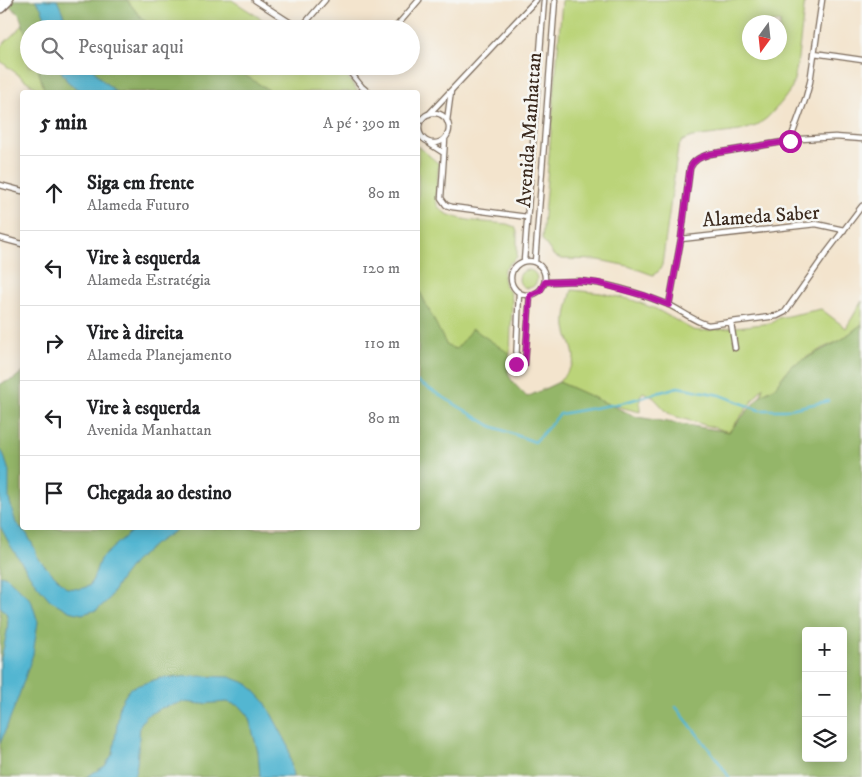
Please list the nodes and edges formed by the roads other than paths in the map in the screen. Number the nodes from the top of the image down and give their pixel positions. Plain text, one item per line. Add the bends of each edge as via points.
1 (254, 0) edge
2 (325, 0) edge
3 (419, 0) edge
4 (536, 0) edge
5 (544, 0) edge
6 (556, 0) edge
7 (822, 0) edge
8 (286, 20) edge
9 (308, 20) edge
10 (402, 20) edge
11 (814, 53) junction
12 (862, 60) edge
13 (353, 76) edge
14 (366, 90) edge
15 (452, 90) junction
16 (429, 114) junction
17 (420, 121) edge
18 (447, 121) junction
19 (420, 134) edge
20 (420, 136) edge
21 (445, 139) junction
22 (862, 139) edge
23 (425, 140) junction
24 (790, 141) junction
25 (444, 153) junction
26 (0, 185) edge
27 (20, 190) edge
28 (862, 206) edge
29 (527, 217) junction
30 (844, 230) junction
31 (0, 238) edge
32 (681, 239) junction
33 (20, 243) edge
34 (524, 261) junction
35 (535, 262) junction
36 (545, 282) junction
37 (519, 292) junction
38 (530, 295) junction
39 (669, 305) junction
40 (731, 323) junction
41 (735, 348) dead end

1 - 8 lane
2 - 9 lane
3 - 10 lane
4 - 15 lane
5 - 29 lane, Avenida Manhattan
6 - 35 lane, Avenida Manhattan
7 - 11 lane
11 - 12 lane
11 - 24 lane via 806,98
13 - 14 lane
15 - 16 lane
15 - 18 lane
16 - 17 lane
16 - 18 lane via 439,114
18 - 21 lane via 449,129
19 - 23 lane
20 - 23 lane
21 - 23 lane via 437,143
21 - 25 lane
22 - 24 lane via 835,137
23 - 25 lane
24 - 32 lane via 698,158 690,168
25 - 29 lane via 441,198 446,205
26 - 27 lane
28 - 30 lane
29 - 34 lane, Avenida Manhattan
30 - 32 lane, Alameda Saber via 816,224
30 - 40 lane via 785,312
31 - 33 lane
32 - 39 lane
34 - 35 lane
34 - 37 lane, Avenida Manhattan via 514,268 512,274 512,284
35 - 36 lane via 544,270
36 - 38 lane via 540,291
36 - 39 lane via 598,283
37 - 38 lane
37 - 38 lane, Avenida Manhattan via 516,364 525,364
39 - 40 lane via 700,323
40 - 41 lane

